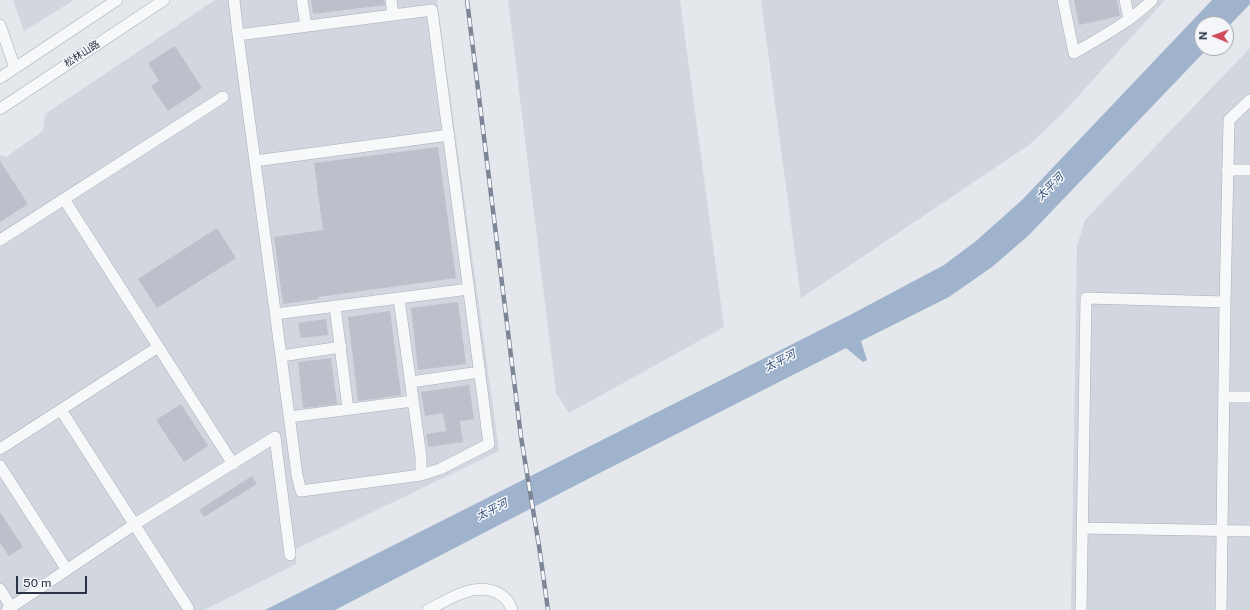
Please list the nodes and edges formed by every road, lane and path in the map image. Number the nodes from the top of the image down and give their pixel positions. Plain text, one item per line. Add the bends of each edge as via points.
1 (117, 0) edge
2 (164, 0) edge
3 (234, 0) edge
4 (302, 0) edge
5 (391, 0) edge
6 (1063, 0) edge
7 (1125, 0) edge
8 (1152, 0) edge
9 (393, 15) junction
10 (1129, 19) junction
11 (0, 25) edge
12 (306, 26) junction
13 (238, 34) junction
14 (15, 68) junction
15 (0, 78) edge
16 (223, 97) dead end
17 (1250, 100) edge
18 (0, 109) edge
19 (449, 135) junction
20 (255, 161) junction
21 (1228, 170) junction
22 (1250, 170) edge
23 (64, 199) junction
24 (0, 240) edge
25 (469, 289) junction
26 (399, 299) junction
27 (1225, 302) junction
28 (335, 306) junction
29 (275, 314) junction
30 (158, 347) junction
31 (340, 348) junction
32 (281, 356) junction
33 (480, 372) junction
34 (411, 382) junction
35 (1224, 397) junction
36 (1250, 397) edge
37 (413, 401) junction
38 (348, 409) junction
39 (60, 410) junction
40 (289, 417) junction
41 (0, 449) edge
42 (233, 464) junction
43 (0, 466) edge
44 (421, 475) junction
45 (135, 524) junction
46 (1082, 528) junction
47 (1222, 530) junction
48 (1250, 531) edge
49 (290, 555) dead end
50 (67, 570) junction
51 (0, 590) edge
52 (9, 608) edge
53 (188, 608) dead end
54 (428, 610) edge
55 (512, 610) edge
56 (1080, 610) edge
57 (1221, 610) edge

1 - 14 street
2 - 18 street, 松林山路
3 - 13 street
4 - 12 street
5 - 9 street
6 - 10 street via 1074,53
7 - 10 street
8 - 10 street
9 - 12 street
9 - 19 street via 432,10
11 - 14 street
12 - 13 street
13 - 20 street
14 - 15 street
16 - 23 street
17 - 21 street via 1229,120
19 - 20 street
19 - 25 street
20 - 29 street
21 - 22 street
21 - 27 street
23 - 24 street
23 - 30 street
25 - 26 street
25 - 33 street
26 - 28 street
26 - 34 street
27 - 35 street
27 - 46 street via 1086,298
28 - 29 street
28 - 31 street
29 - 32 street
30 - 39 street
30 - 42 street
31 - 32 street
31 - 38 street
32 - 40 street
33 - 34 street
33 - 44 street via 489,444 440,469
34 - 37 street
35 - 36 street
35 - 47 street
37 - 38 street
37 - 44 street
38 - 40 street
39 - 41 street
39 - 45 street
40 - 44 street via 301,491
42 - 45 street
42 - 49 street via 275,437
43 - 50 street
45 - 50 street
45 - 53 street
46 - 47 street
46 - 56 street
47 - 48 street
47 - 57 street
50 - 52 street
51 - 52 street
54 - 55 street via 475,589 501,594 510,603

